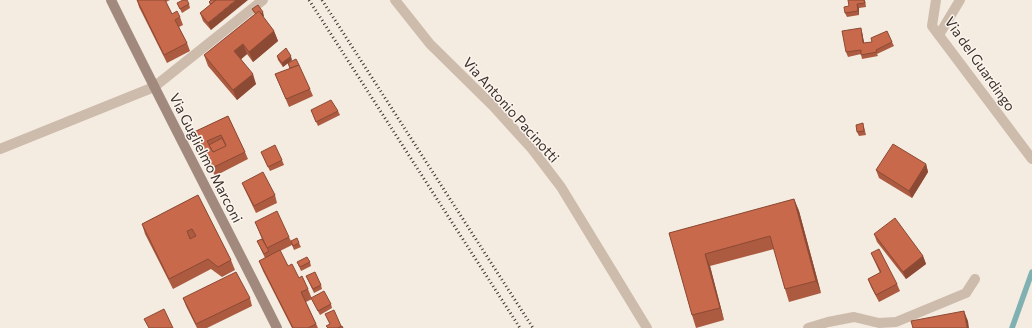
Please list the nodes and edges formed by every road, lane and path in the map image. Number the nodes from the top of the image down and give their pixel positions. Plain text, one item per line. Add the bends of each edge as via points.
1 (111, 0) edge
2 (263, 0) edge
3 (395, 0) edge
4 (936, 0) edge
5 (960, 0) edge
6 (939, 35) junction
7 (154, 87) junction
8 (0, 149) edge
9 (1032, 159) edge
10 (975, 279) dead end
11 (277, 328) edge
12 (647, 328) edge
13 (808, 328) edge

1 - 7 street, Via Guglielmo Marconi
2 - 7 street
3 - 12 street, Via Antonio Pacinotti via 430,44 532,149 561,187
4 - 6 street, Via del Guardingo via 932,26
5 - 6 street
6 - 9 street, Via del Guardingo
7 - 8 street
7 - 11 street, Via Guglielmo Marconi
10 - 13 street via 966,293 896,322 880,323 854,317

